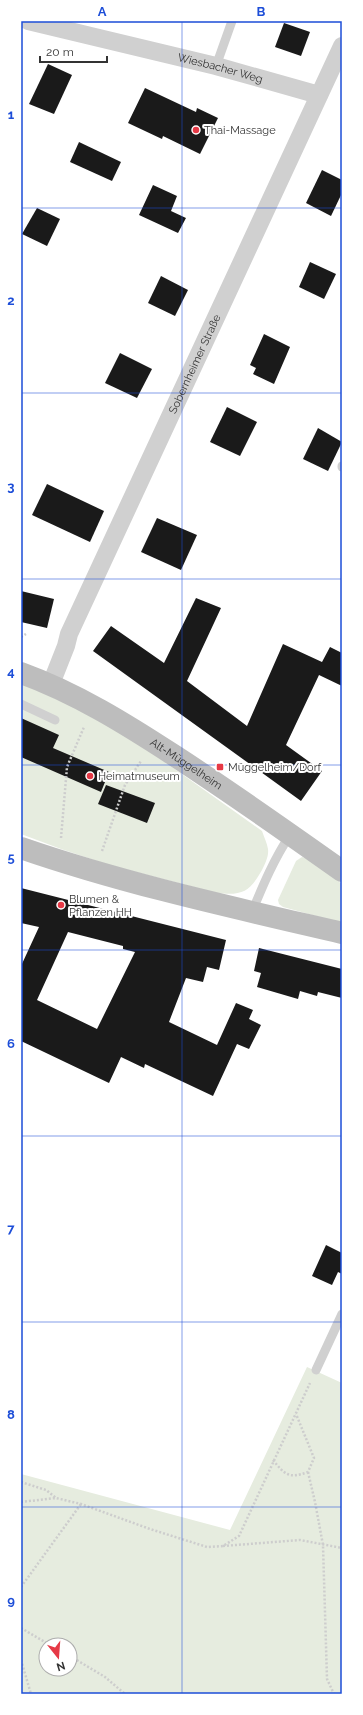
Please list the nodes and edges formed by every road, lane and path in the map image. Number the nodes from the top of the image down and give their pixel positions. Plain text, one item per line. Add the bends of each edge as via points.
1 (28, 21) edge
2 (232, 21) edge
3 (342, 46) edge
4 (216, 66) junction
5 (319, 94) junction
6 (26, 634) dead end
7 (21, 637) edge
8 (21, 673) edge
9 (51, 684) junction
10 (21, 704) edge
11 (95, 707) junction
12 (55, 720) dead end
13 (153, 742) junction
14 (290, 834) junction
15 (21, 848) edge
16 (59, 861) junction
17 (96, 871) junction
18 (342, 871) edge
19 (252, 912) junction
20 (342, 933) edge
21 (342, 1314) edge
22 (316, 1370) joint
23 (295, 1413) junction
24 (273, 1460) junction
25 (308, 1472) junction
26 (21, 1482) edge
27 (56, 1498) junction
28 (21, 1502) edge
29 (81, 1504) junction
30 (323, 1544) junction
31 (223, 1546) junction
32 (342, 1548) edge
33 (21, 1587) edge
34 (21, 1628) edge
35 (38, 1638) edge
36 (21, 1660) edge
37 (78, 1661) edge
38 (31, 1694) edge
39 (126, 1694) edge
40 (334, 1694) edge

1 - 4 street, Wiesbacher Weg
2 - 4 lane
3 - 5 street, Sobernheimer Straße
4 - 5 street, Wiesbacher Weg
5 - 9 street, Sobernheimer Straße via 68,634
6 - 7 path
8 - 9 main road, Alt-Müggelheim
9 - 11 main road, Alt-Müggelheim
10 - 12 lane
11 - 13 main road, Alt-Müggelheim
11 - 16 path via 67,767
13 - 14 main road, Alt-Müggelheim
13 - 17 path via 125,785
14 - 18 main road, Alt-Müggelheim
14 - 19 lane via 270,869
15 - 16 main road
16 - 17 main road
17 - 19 main road
19 - 20 main road
21 - 22 lane
22 - 23 path
23 - 24 path
23 - 25 path via 314,1458
24 - 25 path via 283,1473 295,1477
24 - 31 path via 239,1536
25 - 30 path
26 - 27 path via 46,1490
27 - 28 path
27 - 29 path
29 - 31 path via 207,1547
29 - 33 path
30 - 31 path via 300,1540
30 - 32 path
30 - 40 path via 327,1679
34 - 35 path
36 - 38 path
37 - 39 path via 105,1676

